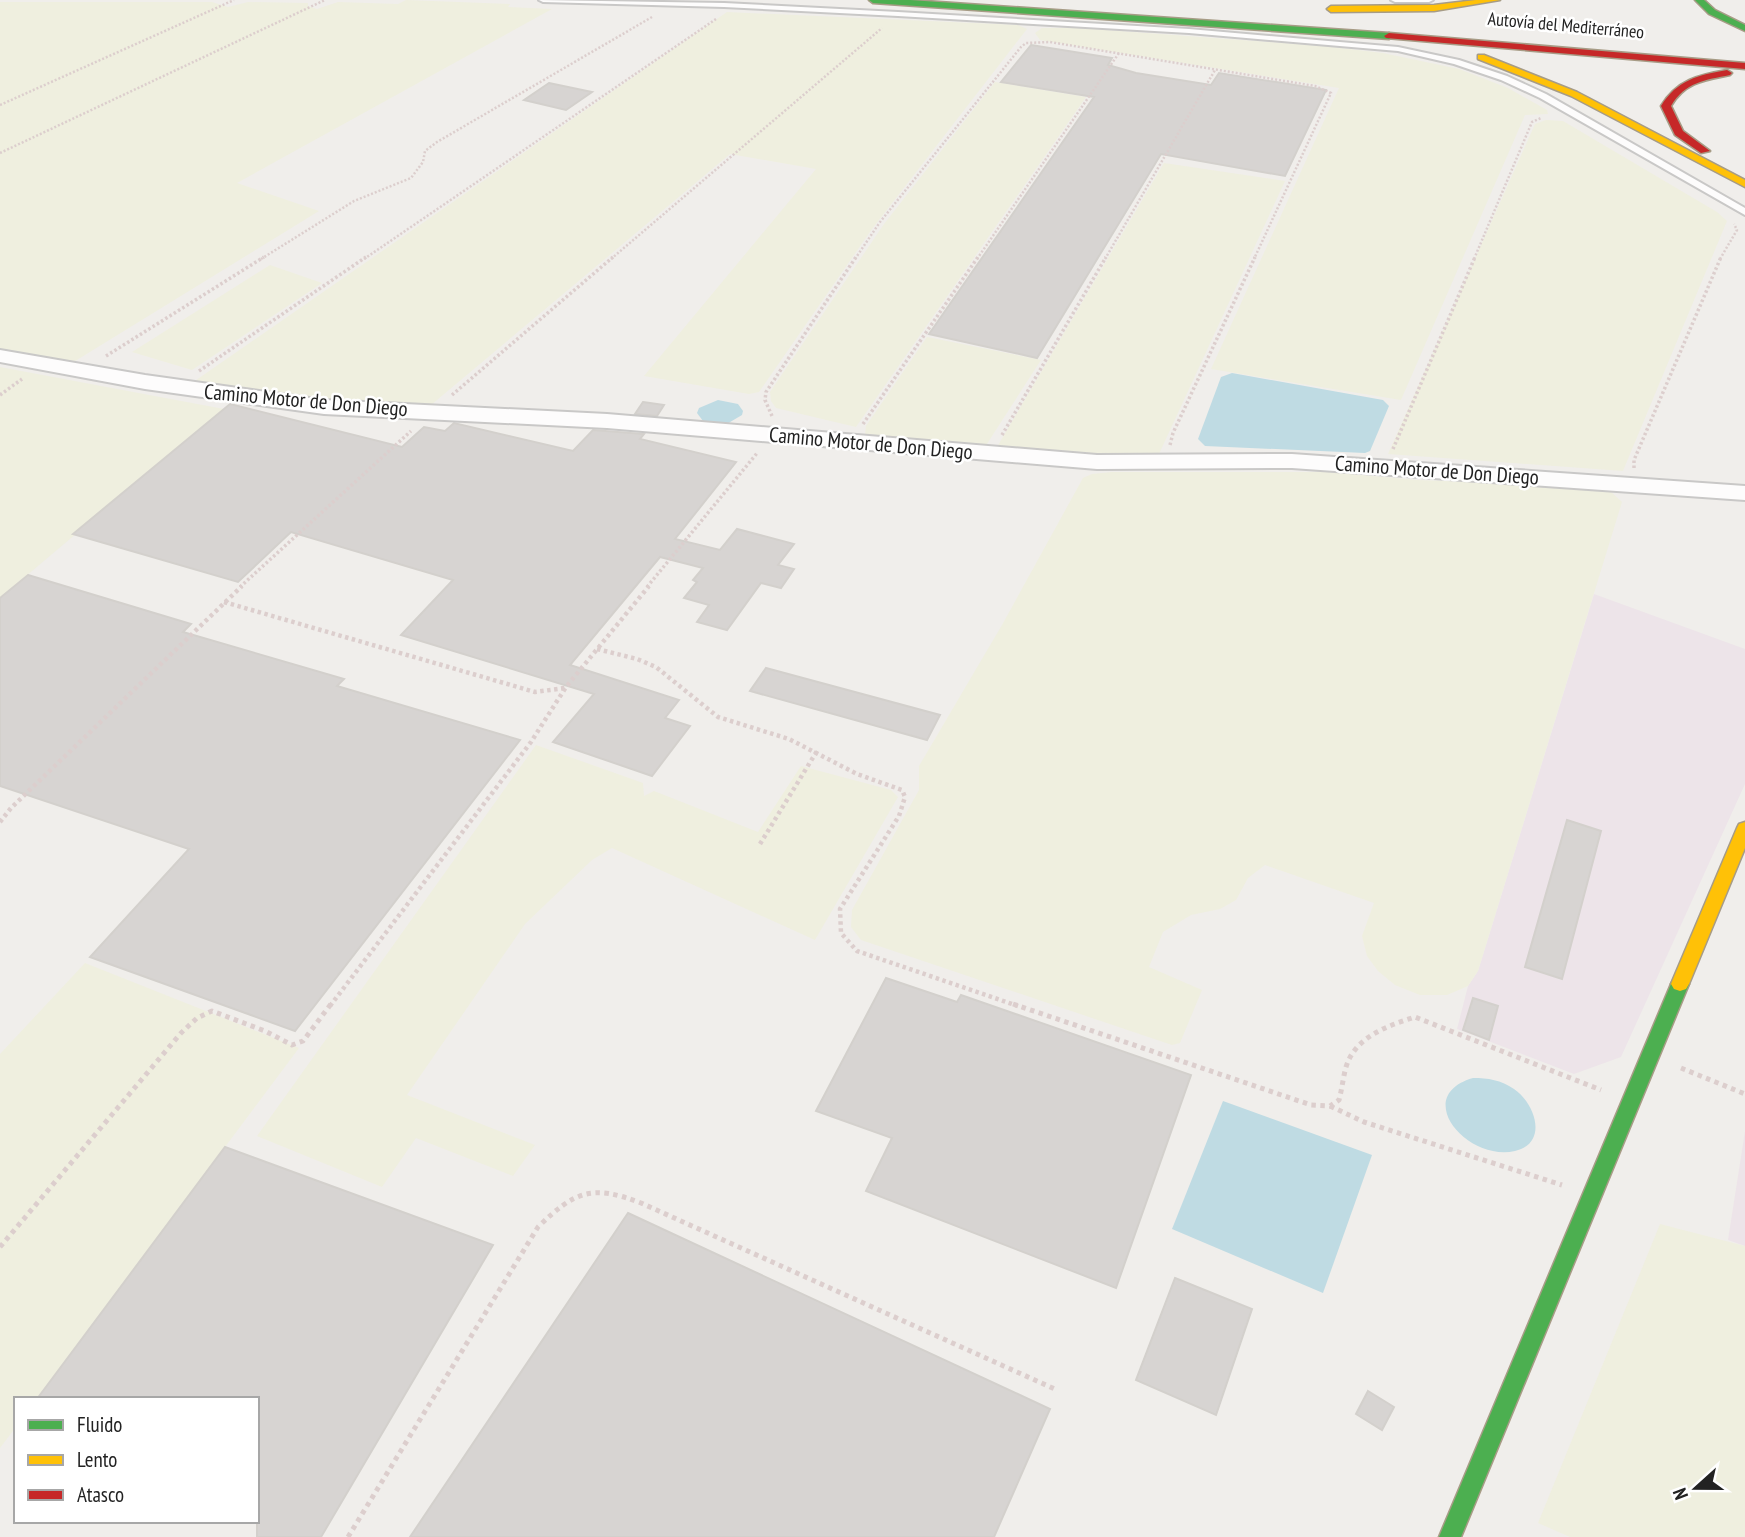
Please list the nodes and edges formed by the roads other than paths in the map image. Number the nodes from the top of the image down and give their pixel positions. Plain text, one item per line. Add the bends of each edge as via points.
1 (543, 0) edge
2 (873, 0) edge
3 (881, 0) edge
4 (1395, 0) edge
5 (1429, 0) edge
6 (1496, 0) edge
7 (1699, 0) edge
8 (1457, 21) dead end
9 (1745, 28) edge
10 (1373, 35) junction
11 (1745, 64) edge
12 (1745, 72) edge
13 (1745, 169) edge
14 (1745, 184) edge
15 (1745, 212) edge
16 (0, 356) edge
17 (1745, 493) edge
18 (1745, 828) edge
19 (1450, 1537) edge

1 - 15 lane via 898,14 1398,50 1456,62 1543,96
2 - 10 main road
3 - 11 main road, Autovía del Mediterráneo via 1283,22
4 - 5 lane
6 - 8 main road, Autovía del Mediterráneo via 1434,8 1318,10
7 - 9 main road
10 - 11 main road
10 - 14 main road via 1452,49 1535,77
12 - 13 main road via 1704,77 1675,89 1666,106 1679,133 1707,153
16 - 17 street, Camino Motor de Don Diego via 324,407 607,421 1097,462 1292,461
18 - 19 main road

